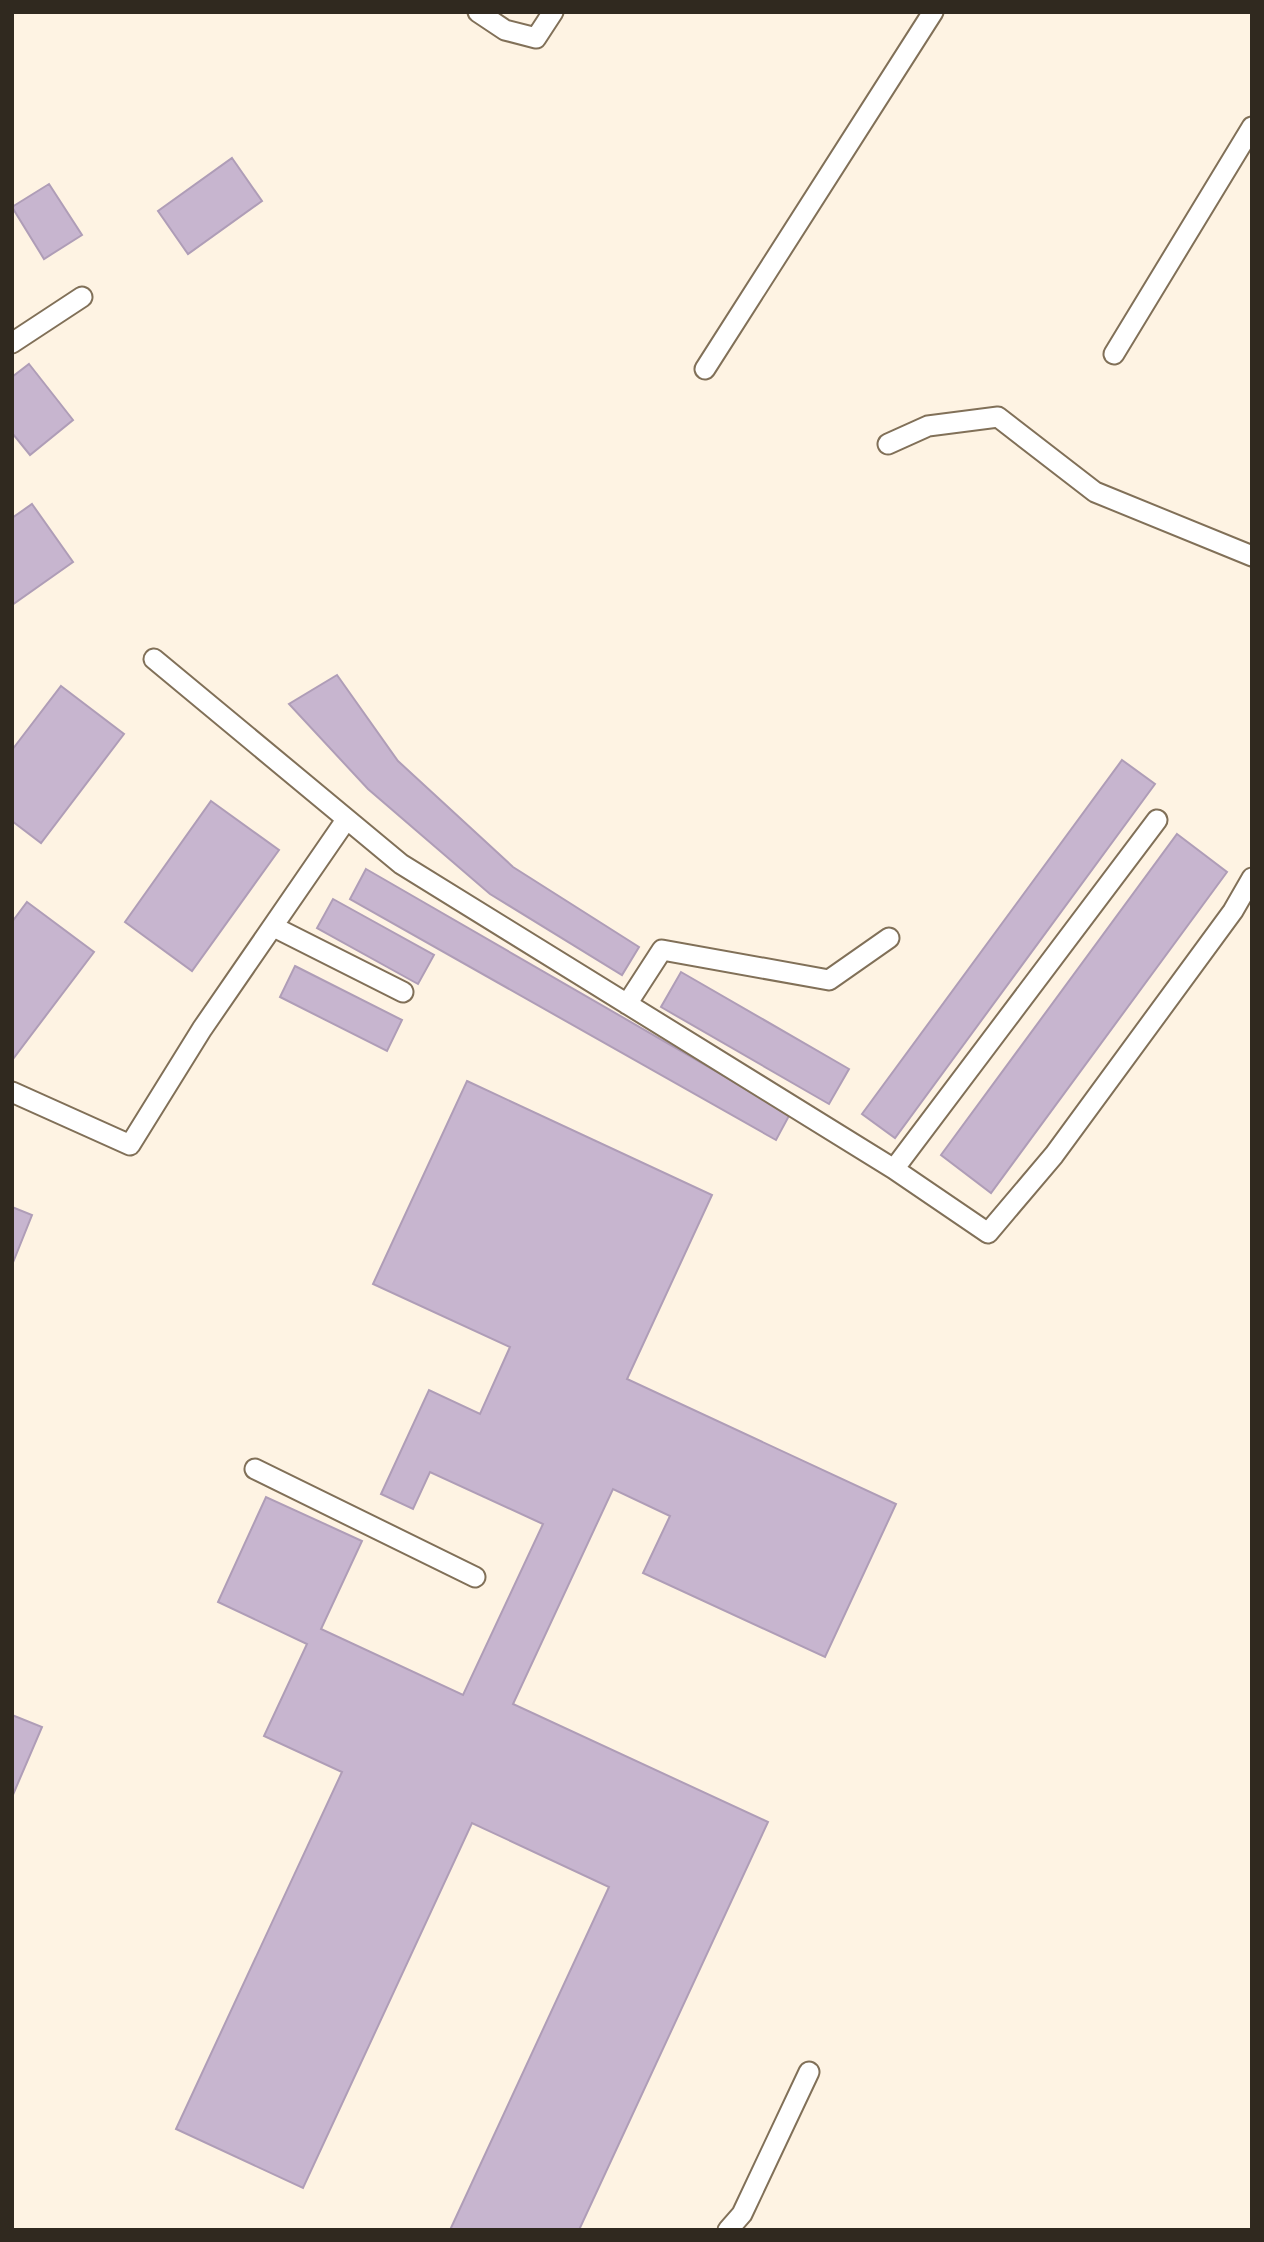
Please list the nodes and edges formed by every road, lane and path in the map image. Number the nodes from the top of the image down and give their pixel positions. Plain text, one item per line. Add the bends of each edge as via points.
1 (478, 12) edge
2 (553, 12) edge
3 (933, 12) edge
4 (1252, 127) edge
5 (82, 297) dead end
6 (12, 343) edge
7 (1114, 354) dead end
8 (705, 369) dead end
9 (888, 444) dead end
10 (1252, 556) edge
11 (154, 659) dead end
12 (346, 820) junction
13 (1157, 821) dead end
14 (1252, 878) edge
15 (274, 927) junction
16 (889, 939) dead end
17 (403, 992) dead end
18 (627, 1004) junction
19 (12, 1092) edge
20 (894, 1169) junction
21 (255, 1469) dead end
22 (475, 1577) dead end
23 (809, 2072) dead end
24 (728, 2230) edge

1 - 2 lane via 505,30 536,38
3 - 8 lane
4 - 7 lane
5 - 6 lane
9 - 10 lane via 928,426 998,417 1095,492
11 - 12 lane
12 - 15 lane
12 - 18 lane via 401,864
13 - 20 lane
14 - 20 lane via 1233,911 1063,1144 988,1233
15 - 17 lane
15 - 19 lane via 202,1029 130,1144
16 - 18 lane via 829,980 662,950
18 - 20 lane
21 - 22 lane
23 - 24 lane via 742,2214

